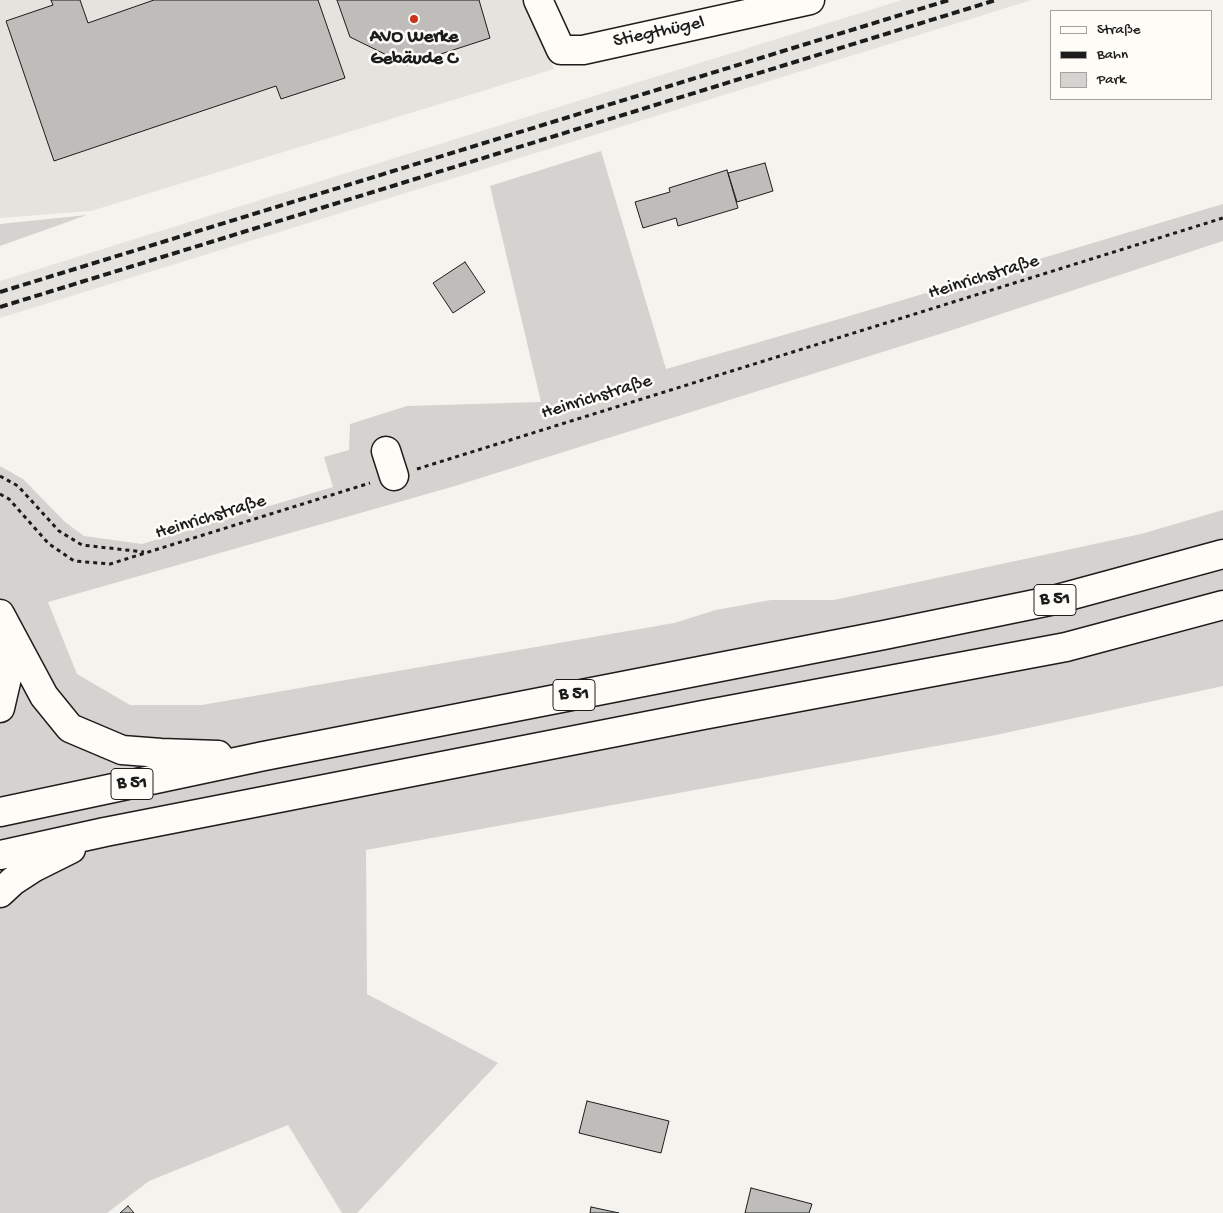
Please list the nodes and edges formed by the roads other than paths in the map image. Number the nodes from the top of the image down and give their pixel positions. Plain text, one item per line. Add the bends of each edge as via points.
1 (538, 0) edge
2 (810, 0) edge
3 (1223, 554) edge
4 (1223, 605) edge
5 (2, 618) edge
6 (0, 708) edge
7 (264, 756) junction
8 (0, 812) edge
9 (105, 832) junction
10 (0, 855) edge
11 (0, 893) edge

1 - 2 main road, Stiegthügel via 561,50 583,50
3 - 7 main road, B 51 via 1050,601
4 - 9 main road, B 51 via 1066,647
5 - 6 main road via 9,669
5 - 7 main road via 44,696 70,728 122,750
7 - 8 main road, B 51
9 - 10 main road, B 51
9 - 11 main road via 33,868

